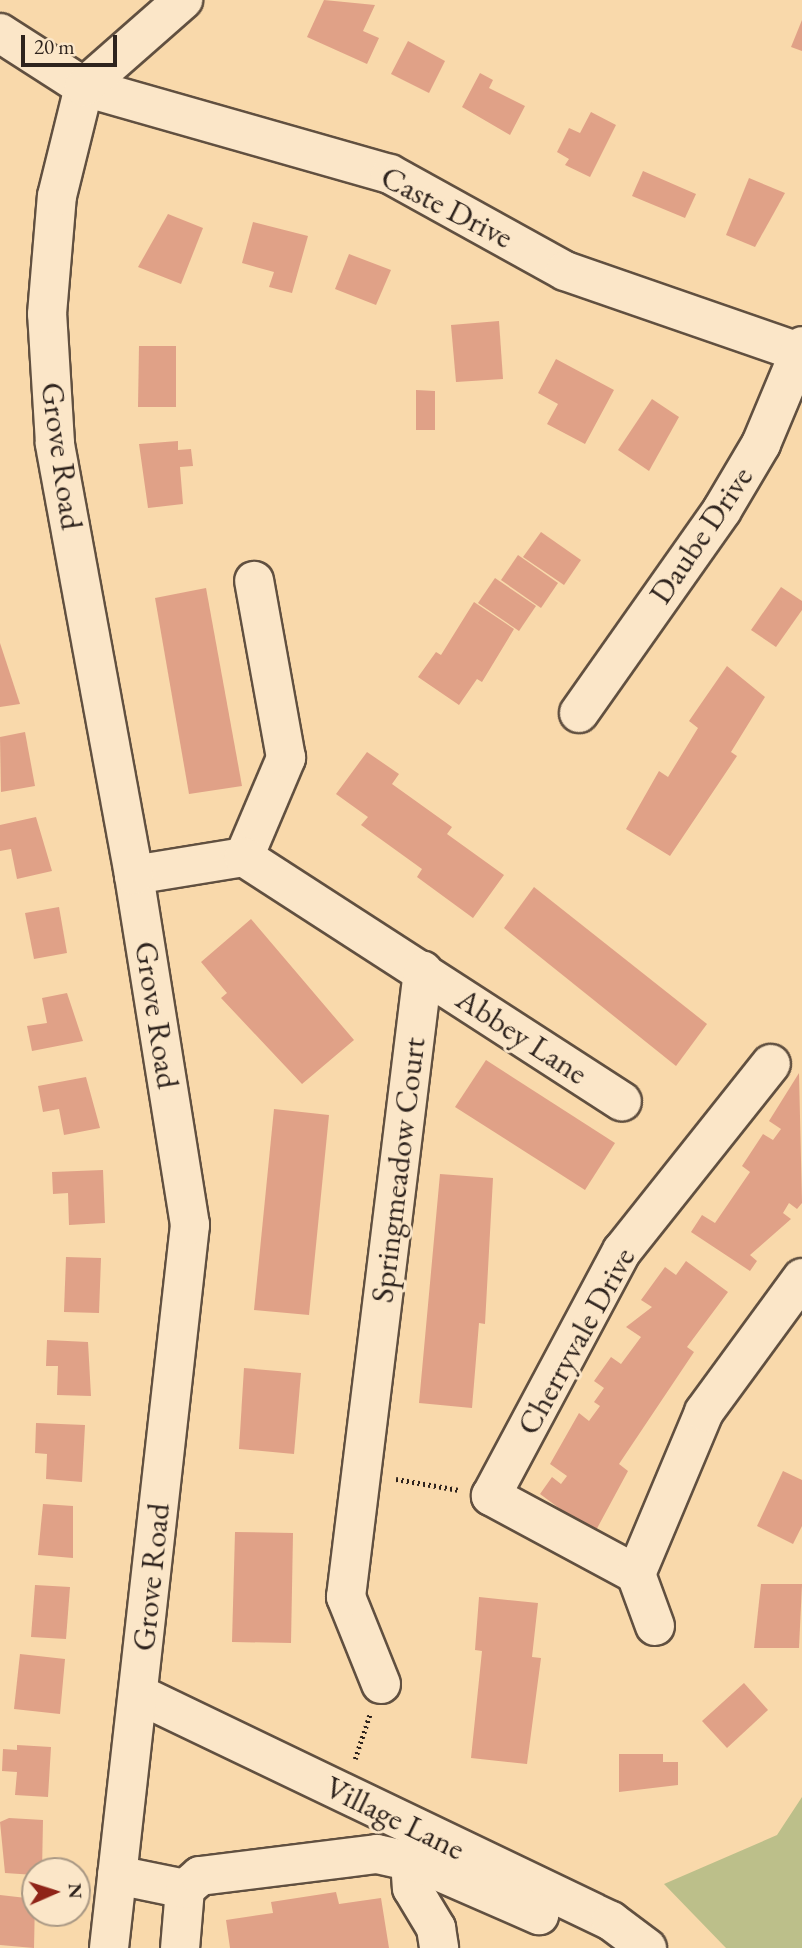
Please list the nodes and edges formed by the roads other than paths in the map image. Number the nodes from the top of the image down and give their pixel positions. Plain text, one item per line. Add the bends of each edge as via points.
1 (183, 0) edge
2 (0, 33) edge
3 (73, 81) junction
4 (801, 351) edge
5 (254, 581) dead end
6 (579, 713) dead end
7 (244, 857) junction
8 (134, 875) junction
9 (422, 971) junction
10 (771, 1064) dead end
11 (622, 1102) dead end
12 (802, 1278) edge
13 (636, 1574) junction
14 (655, 1626) dead end
15 (381, 1684) road end
16 (138, 1694) junction
17 (410, 1861) junction
18 (117, 1875) junction
19 (186, 1889) junction
20 (539, 1916) edge
21 (109, 1948) edge
22 (180, 1948) edge
23 (439, 1948) edge
24 (647, 1948) edge

1 - 3 street
2 - 3 street, Caste Drive
3 - 4 street, Caste Drive via 390,174 565,271
3 - 8 street, Grove Road via 47,314 54,430
4 - 6 street, Daube Drive via 761,444 722,510
5 - 7 street via 286,758
7 - 8 street
7 - 9 street
8 - 16 street, Grove Road via 190,1225
9 - 11 street, Abbey Lane
9 - 15 street, Springmeadow Court via 346,1597
10 - 13 street, Cherryvale Drive via 622,1251 491,1496
12 - 13 street via 704,1412
13 - 14 street
16 - 18 street, Grove Road
16 - 20 street, Village Lane via 344,1793
17 - 19 street via 377,1854 214,1874 200,1876
17 - 20 street
17 - 23 street via 412,1888 436,1928
18 - 19 street
18 - 21 street, Grove Road
19 - 22 street
20 - 24 street, Village Lane via 611,1921

